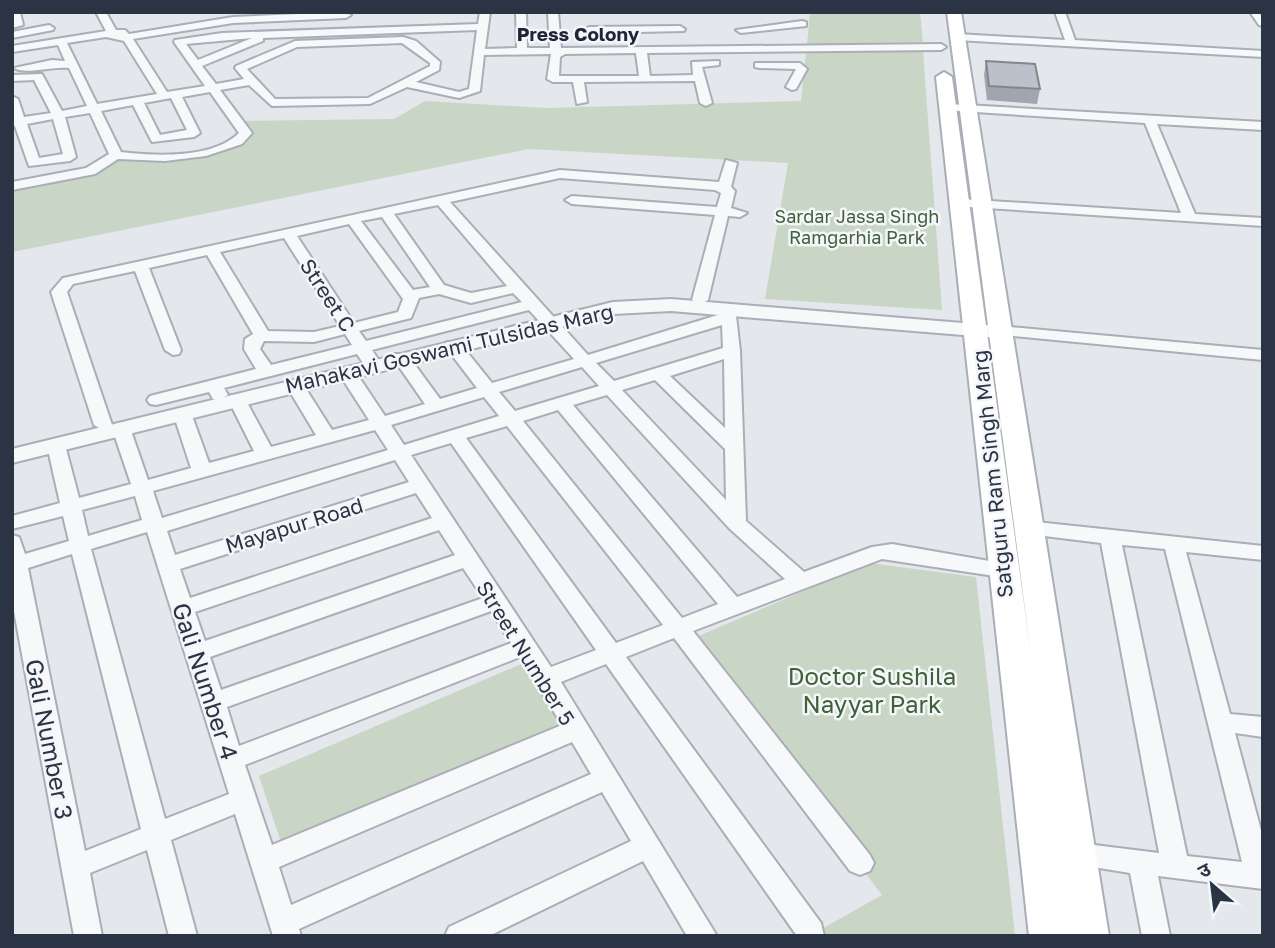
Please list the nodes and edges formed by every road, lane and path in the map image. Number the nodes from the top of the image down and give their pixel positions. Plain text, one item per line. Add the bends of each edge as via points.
1 (15, 12) edge
2 (100, 12) edge
3 (113, 12) edge
4 (224, 12) edge
5 (231, 12) edge
6 (485, 12) edge
7 (521, 12) edge
8 (553, 12) edge
9 (937, 12) edge
10 (954, 12) edge
11 (1060, 12) edge
12 (1258, 13) edge
13 (344, 15) edge
14 (198, 16) edge
15 (678, 16) dead end
16 (601, 18) dead end
17 (359, 19) dead end
18 (1263, 23) edge
19 (52, 24) dead end
20 (802, 24) dead end
21 (12, 25) edge
22 (483, 27) junction
23 (170, 29) junction
24 (680, 29) junction
25 (589, 30) junction
26 (273, 33) junction
27 (12, 35) edge
28 (120, 35) junction
29 (339, 36) junction
30 (179, 42) junction
31 (949, 42) junction
32 (1071, 43) junction
33 (63, 45) junction
34 (779, 50) junction
35 (12, 51) edge
36 (641, 51) junction
37 (685, 51) junction
38 (734, 51) junction
39 (480, 52) junction
40 (522, 52) junction
41 (558, 52) junction
42 (591, 52) junction
43 (1263, 54) edge
44 (715, 57) junction
45 (786, 64) junction
46 (73, 65) junction
47 (195, 65) junction
48 (759, 65) dead end
49 (728, 66) dead end
50 (12, 69) edge
51 (657, 70) dead end
52 (699, 74) junction
53 (12, 78) edge
54 (578, 78) junction
55 (645, 79) junction
56 (251, 81) junction
57 (406, 83) junction
58 (792, 87) dead end
59 (212, 88) junction
60 (169, 95) junction
61 (12, 99) edge
62 (151, 99) junction
63 (136, 101) junction
64 (581, 102) dead end
65 (706, 103) dead end
66 (96, 108) junction
67 (948, 108) junction
68 (968, 109) junction
69 (58, 115) junction
70 (1150, 120) junction
71 (16, 122) edge
72 (1263, 126) edge
73 (116, 155) junction
74 (16, 184) edge
75 (441, 200) junction
76 (572, 200) dead end
77 (960, 203) junction
78 (983, 205) junction
79 (386, 212) junction
80 (723, 212) junction
81 (740, 213) dead end
82 (1190, 218) junction
83 (352, 219) junction
84 (1263, 222) edge
85 (288, 233) junction
86 (211, 250) junction
87 (140, 265) junction
88 (517, 288) junction
89 (440, 289) junction
90 (412, 296) junction
91 (700, 300) junction
92 (541, 313) junction
93 (729, 313) junction
94 (349, 329) junction
95 (991, 330) junction
96 (263, 336) junction
97 (453, 346) junction
98 (173, 349) dead end
99 (732, 351) junction
100 (1263, 355) edge
101 (367, 356) junction
102 (401, 358) junction
103 (586, 360) junction
104 (266, 372) junction
105 (347, 372) junction
106 (658, 374) junction
107 (295, 385) junction
108 (612, 388) junction
109 (489, 391) junction
110 (223, 393) junction
111 (156, 400) dead end
112 (561, 403) junction
113 (436, 406) junction
114 (182, 413) junction
115 (511, 418) junction
116 (380, 423) junction
117 (112, 426) junction
118 (455, 436) junction
119 (327, 437) junction
120 (57, 445) junction
121 (734, 447) junction
122 (12, 448) edge
123 (399, 453) junction
124 (265, 454) junction
125 (12, 456) edge
126 (202, 471) junction
127 (420, 485) junction
128 (142, 487) junction
129 (71, 507) junction
130 (442, 522) junction
131 (12, 523) edge
132 (736, 523) junction
133 (155, 525) junction
134 (1027, 528) junction
135 (1110, 537) junction
136 (1174, 544) junction
137 (80, 545) junction
138 (1263, 553) edge
139 (14, 557) edge
140 (467, 558) junction
141 (168, 565) junction
142 (1001, 570) junction
143 (800, 580) junction
144 (494, 602) junction
145 (733, 607) junction
146 (183, 608) junction
147 (678, 628) junction
148 (523, 647) junction
149 (195, 653) junction
150 (609, 654) junction
151 (546, 678) junction
152 (212, 703) junction
153 (1220, 722) junction
154 (1263, 727) edge
155 (575, 730) junction
156 (231, 760) junction
157 (606, 779) junction
158 (244, 799) junction
159 (157, 834) junction
160 (646, 847) junction
161 (1078, 855) junction
162 (264, 861) junction
163 (1142, 862) junction
164 (860, 863) dead end
165 (1175, 866) junction
166 (75, 867) junction
167 (1261, 876) edge
168 (285, 929) edge
169 (811, 932) dead end
170 (88, 936) edge
171 (183, 936) edge
172 (459, 936) edge
173 (703, 936) edge
174 (1050, 936) edge
175 (1088, 936) edge
176 (1156, 936) edge

1 - 21 street via 19,23
2 - 28 street
3 - 28 street
4 - 5 street
6 - 22 street
7 - 40 street
8 - 41 street
9 - 31 main road, Satguru Ram Singh Marg
10 - 31 main road, Satguru Ram Singh Marg
11 - 32 street
12 - 18 street
13 - 14 street
13 - 17 street
13 - 23 street
13 - 29 street
14 - 28 street
15 - 24 street
16 - 25 street via 589,18
19 - 27 street
20 - 38 street via 743,25
22 - 29 street
22 - 39 street
23 - 28 street
23 - 30 street
24 - 25 street
24 - 37 street
25 - 42 street
26 - 29 street
26 - 30 street
26 - 47 street
28 - 33 street
28 - 35 street
28 - 60 street
28 - 62 street
29 - 56 street via 289,45 246,63 240,68
29 - 57 street via 410,41 436,65
30 - 47 street
31 - 32 street
31 - 34 street
31 - 67 main road, Satguru Ram Singh Marg
31 - 68 main road, Satguru Ram Singh Marg
32 - 43 street
33 - 35 street
33 - 46 street
34 - 38 street
34 - 45 street
36 - 37 street
36 - 42 street
36 - 55 street
37 - 44 street
38 - 44 street
39 - 40 street
39 - 57 street via 471,93 459,95
40 - 41 street
41 - 42 street
41 - 54 street via 553,79
44 - 49 street
44 - 52 street via 696,64
45 - 48 street
45 - 58 street via 802,68
46 - 50 street
46 - 66 street
47 - 59 street
51 - 52 street
52 - 55 street
52 - 65 street
53 - 69 street via 38,76
54 - 55 street
54 - 64 street
56 - 57 street via 270,102 281,104 365,102
56 - 59 street
59 - 60 street
59 - 73 street via 246,133 243,138 226,146 156,159
60 - 62 street
60 - 63 street via 194,133 156,139
61 - 71 street
62 - 63 street
63 - 66 street
66 - 69 street
66 - 73 street
67 - 68 street
67 - 77 main road, Satguru Ram Singh Marg
68 - 70 street
68 - 78 main road, Satguru Ram Singh Marg
69 - 71 street
69 - 71 street via 71,155 37,163
70 - 72 street
70 - 82 street
73 - 74 street via 90,172
75 - 79 street
75 - 80 street via 566,174 642,178 730,175
75 - 88 street
76 - 80 street
77 - 78 street
77 - 95 main road, Satguru Ram Singh Marg
78 - 82 street
78 - 95 main road, Satguru Ram Singh Marg
79 - 83 street
79 - 89 street
80 - 81 street
80 - 91 street
82 - 84 street
83 - 85 street
83 - 90 street
85 - 86 street
85 - 94 street, Street C
86 - 87 street
86 - 96 street
87 - 98 street
87 - 117 street, Gali Number 4 via 68,281 60,288
88 - 89 street via 471,298
88 - 92 street
89 - 90 street
90 - 94 street via 405,315
91 - 92 street, Mahakavi Goswami Tulsidas Marg via 616,299
91 - 95 street, Mahakavi Goswami Tulsidas Marg
92 - 93 street, Mahakavi Goswami Tulsidas Marg via 643,305
92 - 97 street, Mahakavi Goswami Tulsidas Marg
92 - 101 street, Mahakavi Goswami Tulsidas Marg
92 - 103 street
93 - 95 street, Mahakavi Goswami Tulsidas Marg
93 - 99 street
93 - 103 street
94 - 96 street via 314,337
94 - 101 street, Street C
95 - 100 street
95 - 134 main road, Satguru Ram Singh Marg
95 - 142 main road, Satguru Ram Singh Marg
96 - 104 street via 251,345
97 - 102 street, Mahakavi Goswami Tulsidas Marg
97 - 109 street
99 - 106 street
99 - 121 street
101 - 102 street, Mahakavi Goswami Tulsidas Marg
101 - 104 street
101 - 105 street, Mahakavi Goswami Tulsidas Marg
101 - 110 street, Mahakavi Goswami Tulsidas Marg
102 - 113 street
103 - 108 street
103 - 109 street
104 - 110 street
105 - 107 street, Mahakavi Goswami Tulsidas Marg
105 - 116 street, Street Number 5
106 - 108 street
106 - 121 street
107 - 110 street, Mahakavi Goswami Tulsidas Marg
107 - 119 street
108 - 112 street
108 - 132 street
109 - 113 street
109 - 115 street
110 - 111 street
110 - 114 street, Mahakavi Goswami Tulsidas Marg
110 - 117 street, Mahakavi Goswami Tulsidas Marg
110 - 124 street
112 - 115 street
112 - 145 street
113 - 116 street
114 - 117 street, Mahakavi Goswami Tulsidas Marg
114 - 126 street
115 - 118 street
115 - 147 street
116 - 119 street
116 - 123 street, Street Number 5
117 - 120 street, Mahakavi Goswami Tulsidas Marg
117 - 122 street, Mahakavi Goswami Tulsidas Marg
117 - 128 street, Gali Number 4
118 - 123 street
118 - 150 street
119 - 124 street
120 - 125 street, Mahakavi Goswami Tulsidas Marg
120 - 129 street
121 - 132 street
123 - 127 street, Street Number 5
123 - 133 street
124 - 126 street
126 - 128 street
127 - 130 street, Street Number 5
127 - 141 street, Mayapur Road
128 - 129 street
128 - 133 street, Gali Number 4
129 - 131 street
129 - 137 street
130 - 140 street, Street Number 5
130 - 146 street
132 - 143 street
133 - 137 street
133 - 141 street, Gali Number 4
134 - 135 street
134 - 161 main road, Satguru Ram Singh Marg
135 - 136 street
135 - 165 street
136 - 138 street
136 - 153 street
137 - 139 street
137 - 159 street
139 - 166 street, Gali Number 3
140 - 144 street, Street Number 5
140 - 149 street
141 - 146 street, Gali Number 4
142 - 143 street via 892,551 867,555
142 - 174 main road, Satguru Ram Singh Marg
143 - 145 street
144 - 148 street, Street Number 5
144 - 152 street
145 - 147 street
146 - 149 street, Gali Number 4
147 - 150 street
147 - 164 street
148 - 151 street, Street Number 5
148 - 156 street
149 - 152 street, Gali Number 4
150 - 151 street
150 - 169 street
151 - 155 street, Street Number 5
152 - 156 street, Gali Number 4
153 - 154 street
153 - 167 street
155 - 157 street, Street Number 5
155 - 162 street
156 - 158 street, Gali Number 4
157 - 160 street, Street Number 5
157 - 168 street
158 - 159 street
158 - 162 street, Gali Number 4
159 - 166 street
159 - 171 street
160 - 172 street
160 - 173 street, Street Number 5
161 - 163 street
161 - 175 main road, Satguru Ram Singh Marg
162 - 168 street, Gali Number 4
163 - 165 street
163 - 176 street
165 - 167 street
166 - 170 street, Gali Number 3

